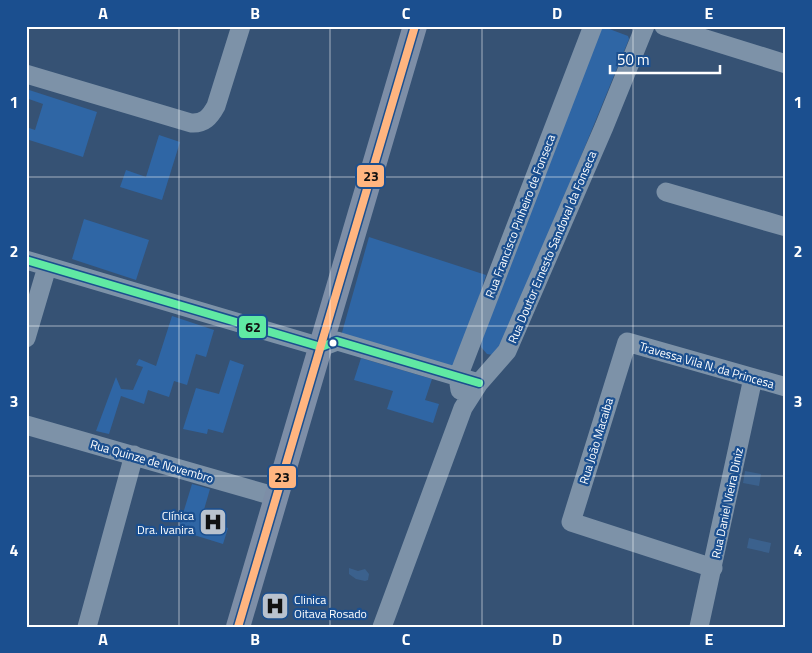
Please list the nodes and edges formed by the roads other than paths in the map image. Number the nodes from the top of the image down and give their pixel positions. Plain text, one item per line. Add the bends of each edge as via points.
1 (241, 26) edge
2 (415, 26) edge
3 (593, 26) edge
4 (644, 26) edge
5 (664, 26) edge
6 (786, 64) edge
7 (26, 74) edge
8 (666, 192) dead end
9 (786, 227) edge
10 (26, 260) edge
11 (47, 267) junction
12 (26, 338) edge
13 (628, 342) joint
14 (321, 347) junction
15 (458, 377) junction
16 (753, 378) junction
17 (479, 383) junction
18 (786, 388) edge
19 (463, 408) junction
20 (26, 425) edge
21 (134, 455) junction
22 (277, 497) junction
23 (713, 568) junction
24 (87, 627) edge
25 (238, 627) edge
26 (382, 627) edge
27 (699, 627) edge

1 - 7 street via 216,106 211,115 199,124
2 - 14 main road
3 - 15 street, Rua Francisco Pinheiro de Fonseca
4 - 17 street, Rua Doutor Ernesto Sandoval da Fonseca via 507,351
5 - 6 street
8 - 9 street
10 - 11 street
11 - 12 street
11 - 14 street
13 - 16 street, Travessa Vila N. da Princesa
13 - 23 street, Rua João Macaiba via 571,522
14 - 15 street via 337,341
14 - 22 main road
15 - 17 street
15 - 19 street
16 - 18 street, Travessa Vila N. da Princesa
16 - 23 street, Rua Daniel Vieira Diniz
17 - 19 street, Rua Doutor Ernesto Sandoval da Fonseca
19 - 26 street, Rua Doutor Ernesto Sandoval da Fonseca
20 - 21 street, Rua Quinze de Novembro
21 - 22 street, Rua Quinze de Novembro
21 - 24 street
22 - 25 main road
23 - 27 street, Rua Daniel Vieira Diniz

